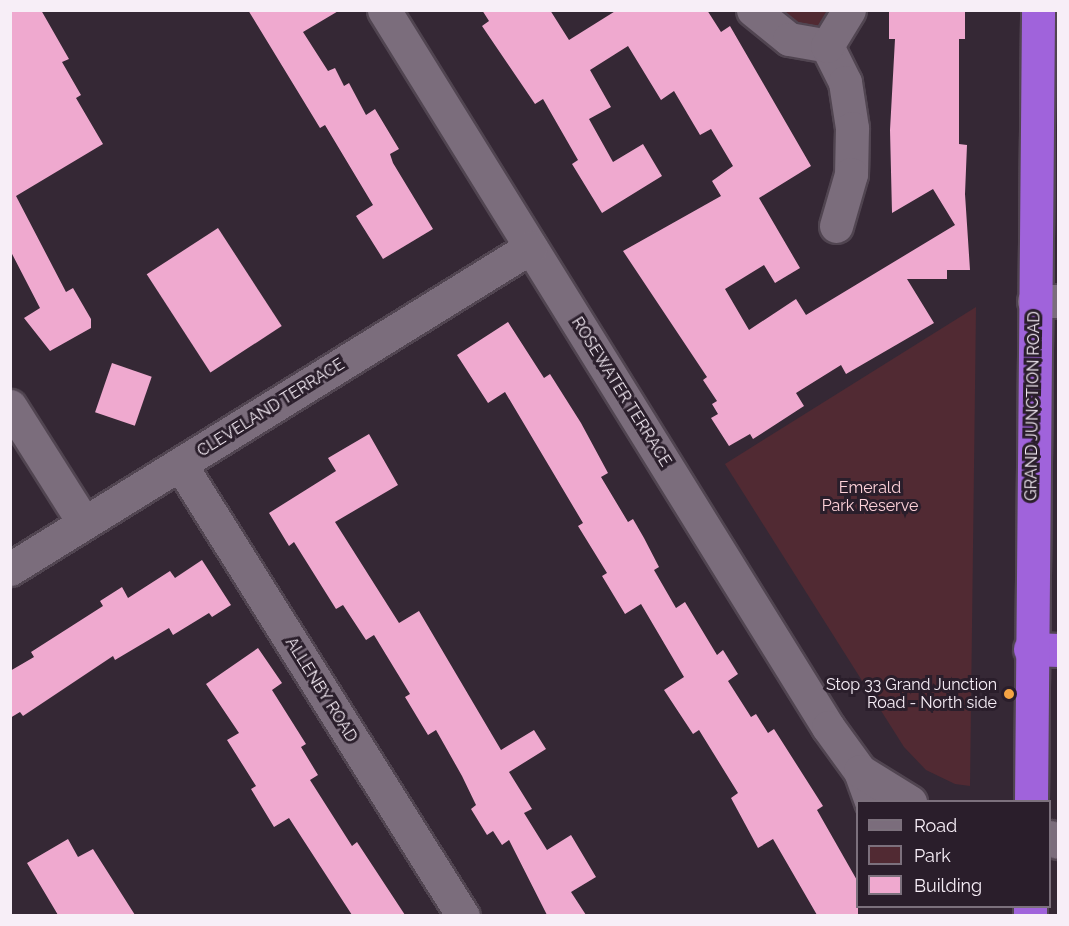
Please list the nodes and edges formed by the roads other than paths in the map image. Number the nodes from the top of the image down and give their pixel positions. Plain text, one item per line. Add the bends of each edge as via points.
1 (384, 10) edge
2 (753, 10) edge
3 (849, 10) edge
4 (1038, 10) edge
5 (827, 46) junction
6 (836, 226) dead end
7 (531, 247) junction
8 (1047, 301) edge
9 (10, 406) edge
10 (180, 464) junction
11 (84, 523) junction
12 (10, 569) edge
13 (1044, 650) edge
14 (866, 786) edge
15 (907, 800) edge
16 (1031, 800) edge
17 (463, 915) edge

1 - 7 street, ROSEWATER TERRACE
2 - 5 street via 789,39
3 - 5 street
4 - 8 highway, GRAND JUNCTION ROAD
5 - 6 street via 845,82 852,128 851,174
7 - 10 street, CLEVELAND TERRACE
7 - 14 street, ROSEWATER TERRACE
8 - 13 highway, GRAND JUNCTION ROAD
9 - 11 street
10 - 11 street, CLEVELAND TERRACE
10 - 17 street, ALLENBY ROAD
11 - 12 street, CLEVELAND TERRACE
13 - 16 highway, GRAND JUNCTION ROAD
14 - 15 street, ROSEWATER TERRACE

